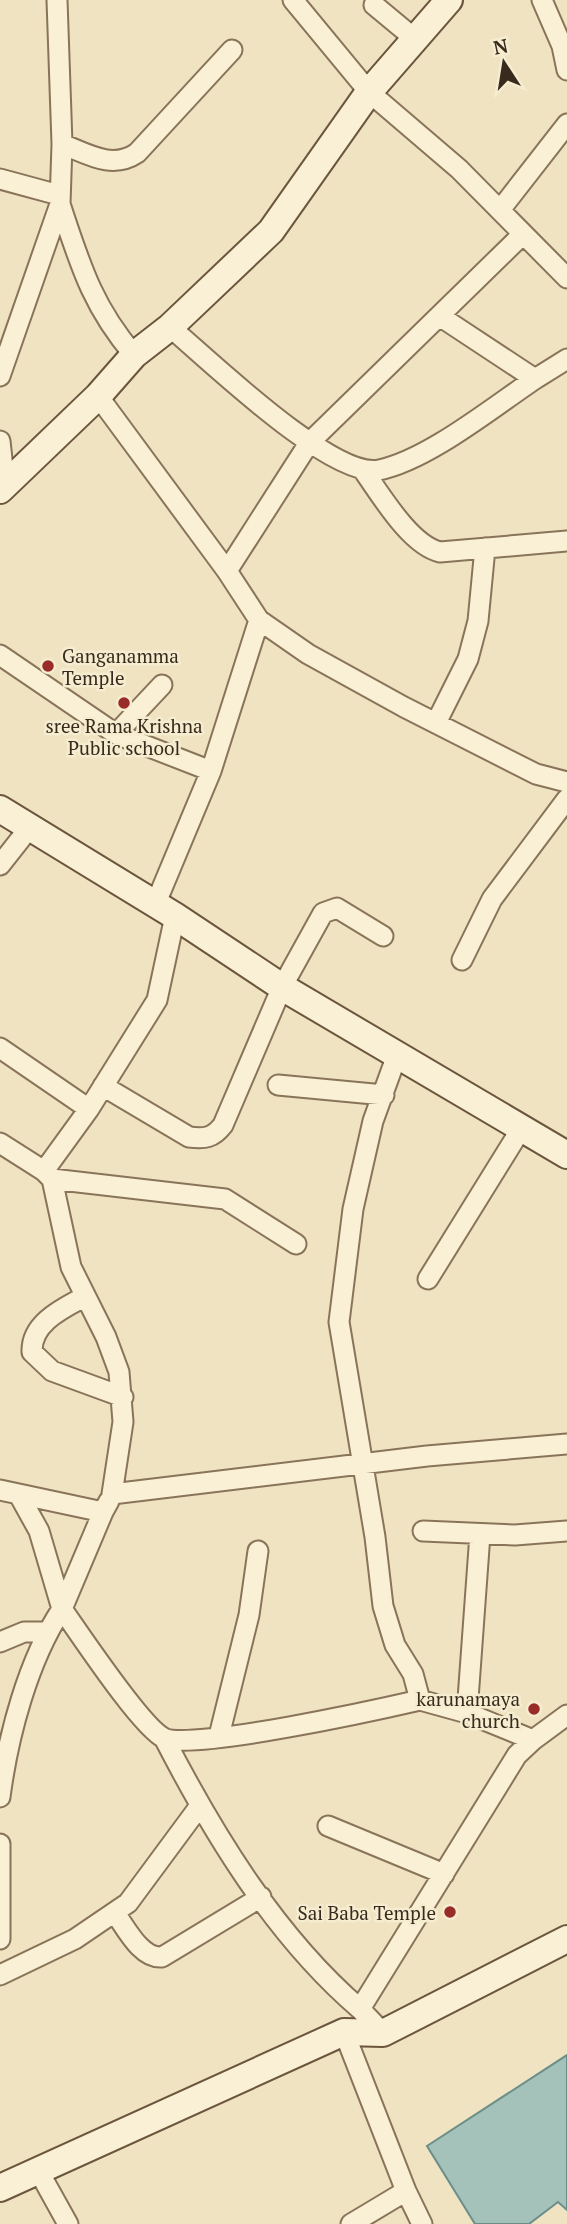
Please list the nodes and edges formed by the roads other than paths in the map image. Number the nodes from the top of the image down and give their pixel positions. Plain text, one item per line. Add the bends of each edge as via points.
1 (57, 0) edge
2 (293, 0) edge
3 (449, 0) edge
4 (542, 0) edge
5 (374, 5) dead end
6 (415, 39) junction
7 (232, 50) dead end
8 (567, 69) edge
9 (369, 92) junction
10 (567, 124) edge
11 (62, 144) junction
12 (0, 179) edge
13 (60, 200) junction
14 (500, 210) junction
15 (523, 234) junction
16 (567, 278) edge
17 (441, 317) junction
18 (170, 327) junction
19 (134, 355) junction
20 (567, 359) edge
21 (0, 376) edge
22 (535, 379) junction
23 (98, 396) junction
24 (0, 441) edge
25 (309, 443) junction
26 (363, 470) junction
27 (2, 488) edge
28 (567, 541) edge
29 (485, 548) junction
30 (227, 571) junction
31 (259, 620) junction
32 (0, 655) edge
33 (162, 685) dead end
34 (436, 723) junction
35 (116, 734) junction
36 (211, 771) junction
37 (567, 782) edge
38 (567, 799) edge
39 (0, 809) edge
40 (30, 827) junction
41 (0, 865) edge
42 (165, 911) junction
43 (383, 936) dead end
44 (462, 960) dead end
45 (282, 987) junction
46 (0, 1048) edge
47 (397, 1055) junction
48 (278, 1085) dead end
49 (103, 1086) junction
50 (384, 1095) junction
51 (89, 1109) junction
52 (521, 1129) junction
53 (0, 1143) edge
54 (567, 1155) edge
55 (48, 1175) junction
56 (296, 1244) dead end
57 (428, 1279) dead end
58 (84, 1297) junction
59 (123, 1397) junction
60 (567, 1444) edge
61 (362, 1465) junction
62 (9, 1493) edge
63 (108, 1503) junction
64 (423, 1531) dead end
65 (567, 1531) edge
66 (480, 1534) junction
67 (258, 1551) dead end
68 (62, 1609) junction
69 (47, 1632) junction
70 (0, 1642) edge
71 (420, 1700) junction
72 (467, 1713) junction
73 (567, 1715) edge
74 (219, 1737) junction
75 (164, 1738) junction
76 (533, 1740) junction
77 (0, 1797) edge
78 (199, 1807) junction
79 (328, 1826) dead end
80 (0, 1844) edge
81 (444, 1874) junction
82 (261, 1897) junction
83 (115, 1913) junction
84 (0, 1939) edge
85 (567, 1939) edge
86 (0, 1975) edge
87 (360, 2009) junction
88 (344, 2032) junction
89 (383, 2033) junction
90 (38, 2170) junction
91 (0, 2188) edge
92 (406, 2191) junction
93 (68, 2224) edge
94 (351, 2224) edge
95 (422, 2224) edge

1 - 11 street
2 - 9 street
3 - 6 street
4 - 8 street
5 - 6 street
6 - 9 street
7 - 11 street via 126,161 110,163
9 - 14 street
9 - 18 street via 271,231
10 - 14 street
11 - 13 street
12 - 13 street
13 - 19 street via 91,294
13 - 21 street
14 - 15 street
15 - 16 street
15 - 17 street
17 - 22 street
17 - 25 street
18 - 19 street
18 - 25 street
19 - 23 street
20 - 22 street
22 - 26 street via 407,461
23 - 27 street
23 - 30 street
24 - 27 street
25 - 26 street
25 - 30 street
26 - 29 street via 429,550
28 - 29 street
29 - 34 street via 478,621 468,659
30 - 31 street
31 - 34 street via 308,654
31 - 36 street
32 - 35 street
33 - 35 street
34 - 37 street via 536,774
35 - 36 street
36 - 42 street
38 - 44 street via 492,900
39 - 40 street
40 - 41 street
40 - 42 street
42 - 45 street
42 - 49 street via 157,1000
43 - 45 street via 337,908 323,913
45 - 47 street
45 - 49 street via 216,1134 204,1139 189,1137
46 - 51 street
47 - 50 street
47 - 52 street
48 - 50 street
49 - 51 street
50 - 61 street via 373,1121 353,1209 339,1322
51 - 55 street
52 - 54 street
52 - 57 street
53 - 55 street
55 - 56 street via 225,1199
55 - 58 street via 62,1235
58 - 59 street via 106,1337
58 - 59 street via 38,1329 32,1352 52,1371
59 - 63 street
60 - 61 street
61 - 63 street
61 - 71 street via 383,1606
62 - 63 street
62 - 68 street via 39,1531
63 - 68 street
64 - 66 street
65 - 66 street
66 - 72 street
67 - 74 street via 249,1615
68 - 69 street
68 - 75 street via 132,1706
69 - 70 street via 24,1632
69 - 77 street via 32,1668
71 - 72 street
71 - 74 street
72 - 76 street
73 - 76 street
74 - 75 street via 194,1741
75 - 78 street
76 - 81 street via 517,1755
78 - 82 street
78 - 83 street via 146,1881
79 - 81 street
80 - 84 street
81 - 87 street
82 - 83 street via 155,1957 141,1948
82 - 87 street via 333,1986
83 - 86 street via 75,1939
85 - 89 street
87 - 89 street
88 - 89 street
88 - 90 street
88 - 92 street
90 - 91 street
90 - 93 street
92 - 94 street
92 - 95 street

